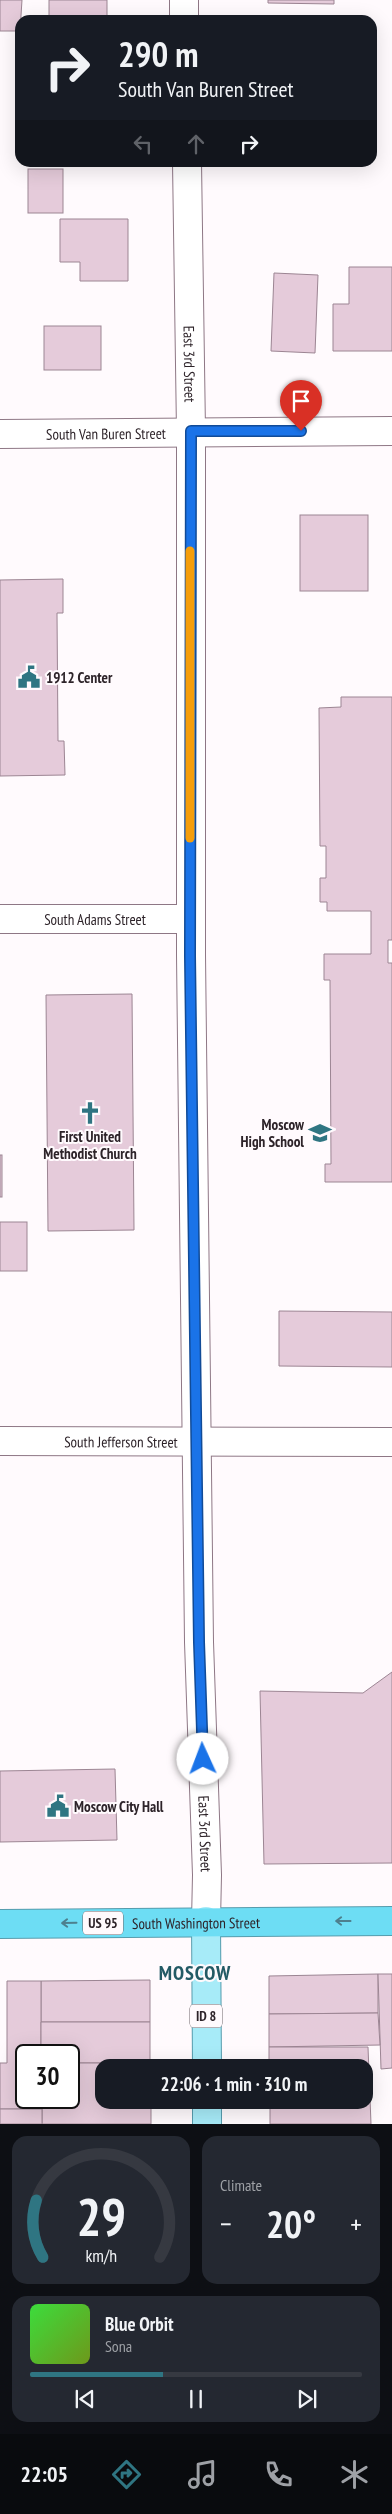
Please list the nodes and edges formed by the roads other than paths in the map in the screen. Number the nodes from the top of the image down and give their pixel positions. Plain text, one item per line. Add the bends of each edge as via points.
1 (184, 0) edge
2 (184, 15) edge
3 (186, 167) edge
4 (191, 431) junction
5 (392, 431) edge
6 (0, 434) edge
7 (0, 918) edge
8 (190, 919) junction
9 (0, 1442) edge
10 (197, 1442) junction
11 (392, 1442) edge
12 (206, 1921) junction
13 (392, 1922) edge
14 (0, 1924) edge
15 (207, 2059) edge
16 (207, 2109) edge
17 (207, 2124) edge

1 - 2 street
3 - 4 street, East 3rd Street
4 - 5 street, South Van Buren Street
4 - 6 street, South Van Buren Street
4 - 8 street, East 3rd Street
7 - 8 street, South Adams Street
8 - 10 street, East 3rd Street
9 - 10 street, South Jefferson Street
10 - 11 street, South Jefferson Street
10 - 12 street, East 3rd Street
13 -> 12 highway, South Washington Street / US 95
12 -> 14 highway, South Washington Street / US 95
12 - 15 main road, East 3rd Street / ID 8
16 - 17 main road

